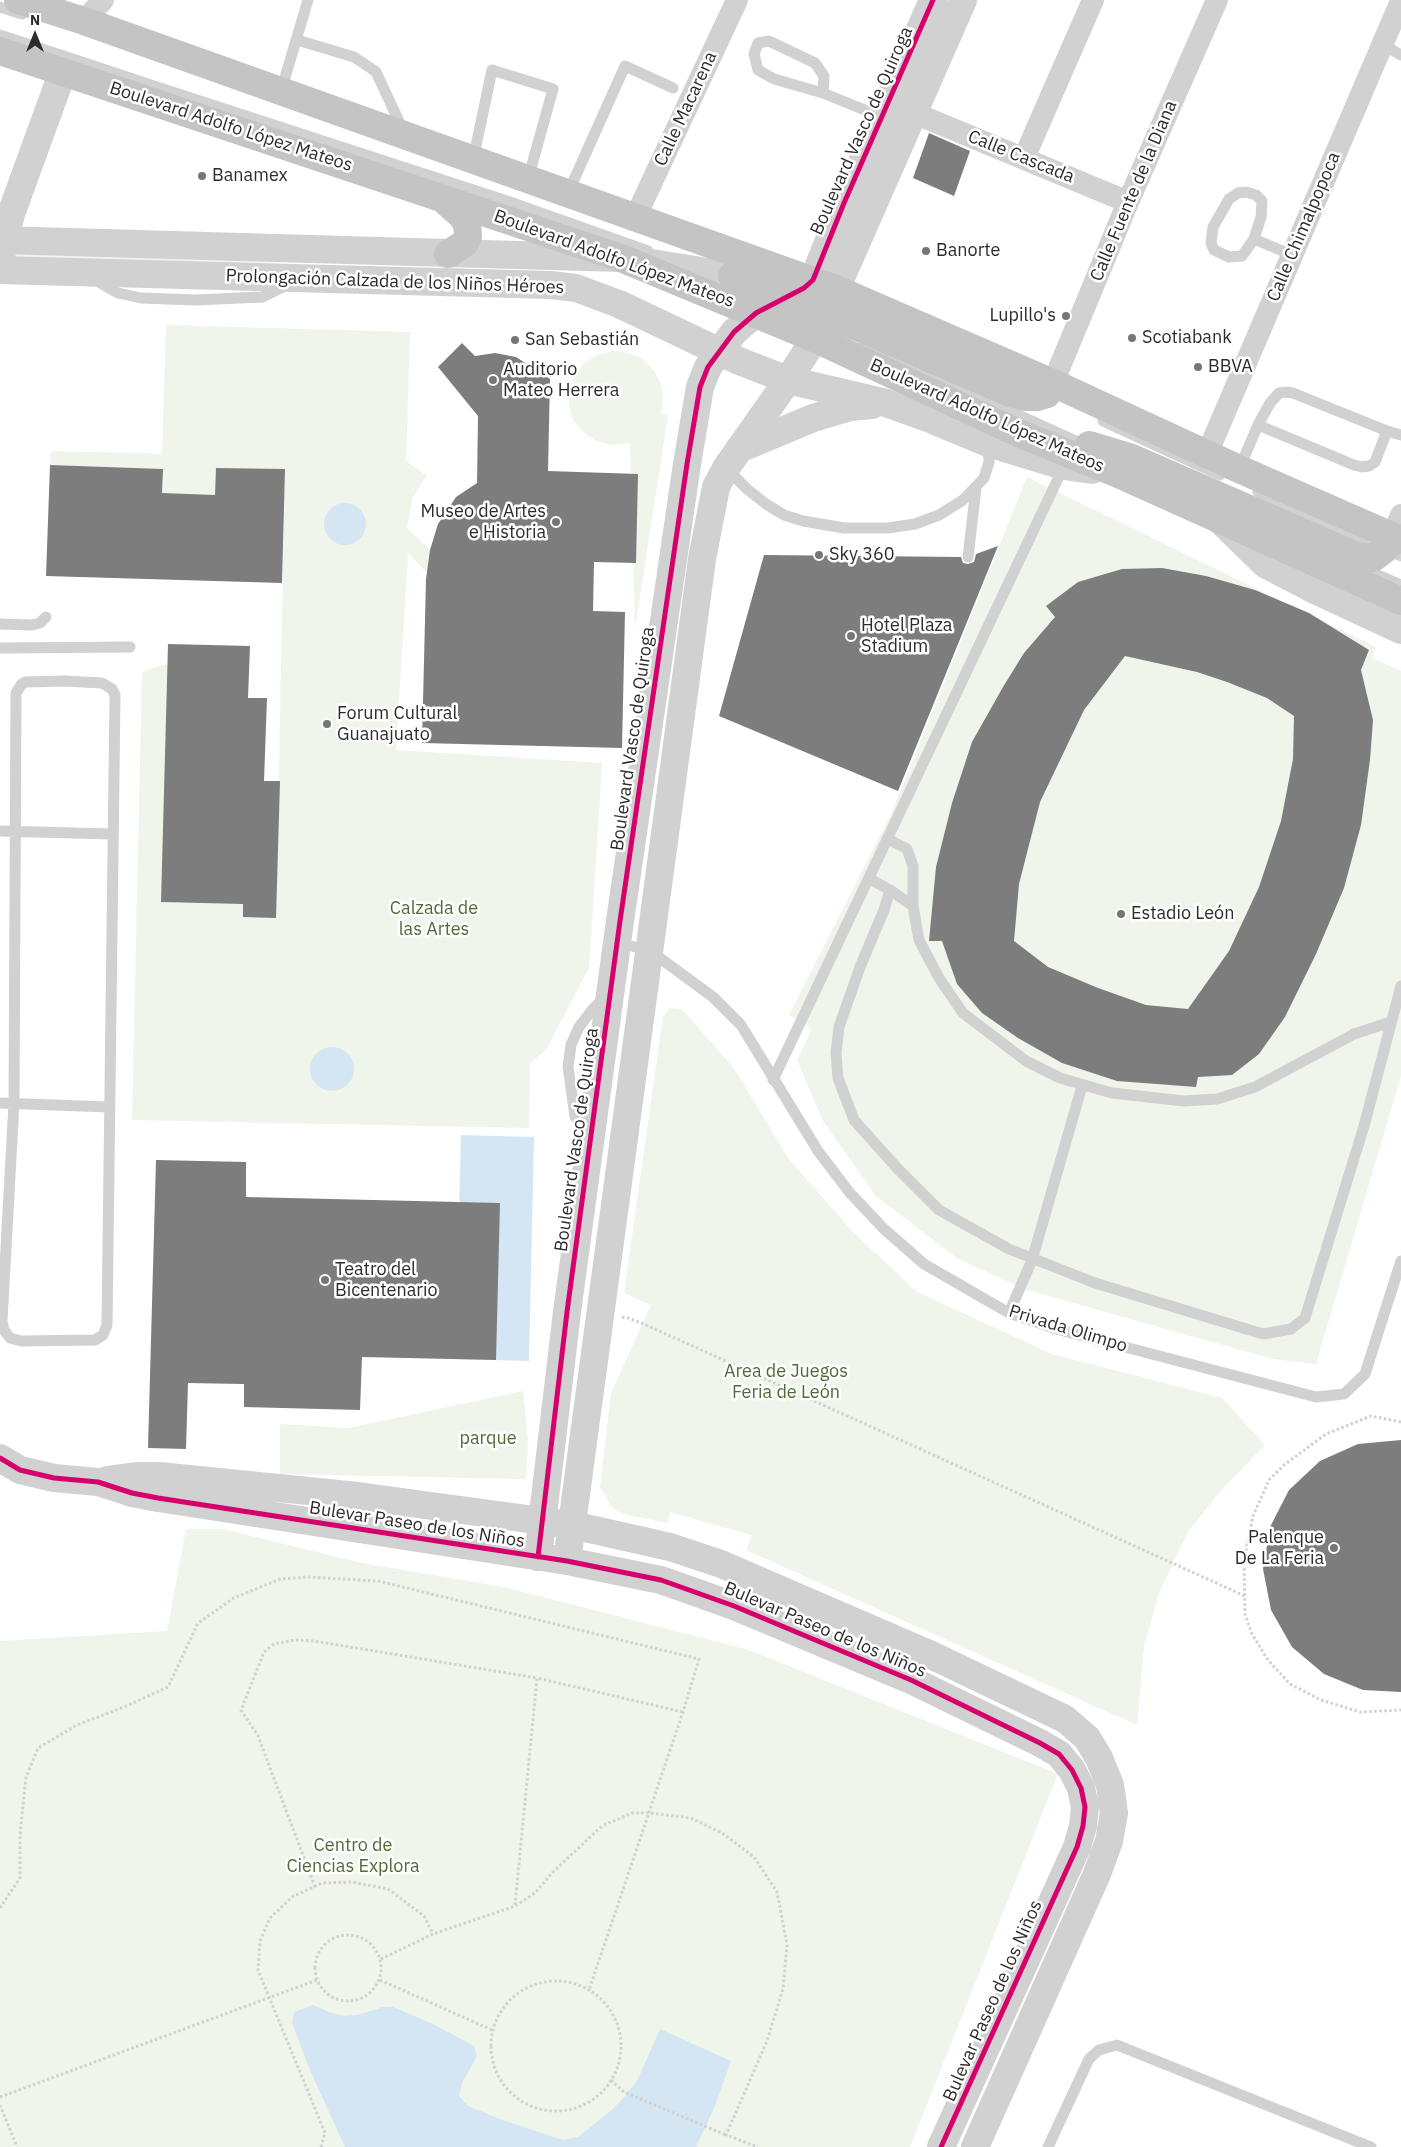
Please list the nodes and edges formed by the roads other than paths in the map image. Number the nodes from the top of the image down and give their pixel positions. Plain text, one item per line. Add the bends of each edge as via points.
1 (103, 0) edge
2 (308, 0) edge
3 (737, 0) edge
4 (934, 0) edge
5 (963, 0) edge
6 (1093, 0) edge
7 (1217, 0) edge
8 (1401, 0) edge
9 (0, 7) edge
10 (25, 8) edge
11 (84, 21) junction
12 (0, 34) edge
13 (934, 34) junction
14 (297, 40) junction
15 (1392, 50) edge
16 (0, 51) edge
17 (63, 71) junction
18 (211, 79) dead end
19 (673, 88) dead end
20 (281, 91) junction
21 (823, 93) junction
22 (914, 113) junction
23 (882, 117) junction
24 (406, 136) junction
25 (1024, 158) junction
26 (472, 160) junction
27 (528, 179) junction
28 (568, 193) junction
29 (441, 197) junction
30 (1128, 202) junction
31 (635, 218) junction
32 (1254, 239) junction
33 (1, 247) edge
34 (448, 254) junction
35 (1292, 255) junction
36 (621, 258) junction
37 (0, 270) edge
38 (702, 272) junction
39 (732, 276) joint
40 (807, 307) junction
41 (886, 324) dead end
42 (850, 338) dead end
43 (718, 350) junction
44 (788, 380) junction
45 (1046, 390) junction
46 (886, 403) junction
47 (1089, 414) dead end
48 (1258, 424) junction
49 (1387, 431) junction
50 (1016, 432) junction
51 (1401, 435) edge
52 (1075, 441) junction
53 (988, 443) junction
54 (1207, 454) junction
55 (733, 458) junction
56 (1064, 466) junction
57 (1116, 473) junction
58 (1237, 478) junction
59 (976, 488) junction
60 (1221, 520) junction
61 (1396, 539) edge
62 (968, 557) dead end
63 (1401, 585) edge
64 (1401, 601) edge
65 (46, 616) dead end
66 (0, 624) edge
67 (1401, 630) edge
68 (130, 647) dead end
69 (0, 648) edge
70 (0, 831) edge
71 (16, 832) junction
72 (112, 834) junction
73 (888, 839) junction
74 (870, 879) junction
75 (890, 890) junction
76 (914, 906) junction
77 (617, 943) junction
78 (649, 950) junction
79 (1401, 986) edge
80 (1391, 1022) junction
81 (774, 1080) junction
82 (1082, 1086) junction
83 (0, 1103) edge
84 (14, 1103) junction
85 (108, 1107) junction
86 (1032, 1260) junction
87 (1401, 1261) edge
88 (1010, 1313) junction
89 (0, 1458) edge
90 (98, 1482) junction
91 (541, 1521) junction
92 (572, 1525) junction
93 (538, 1557) junction
94 (567, 1562) junction
95 (941, 2147) edge
96 (975, 2147) edge
97 (1048, 2147) edge
98 (1371, 2147) edge

1 - 11 street
2 - 14 lane
3 - 31 street, Calle Macarena
4 - 13 street, Boulevard Vasco de Quiroga
5 - 13 street, Boulevard Vasco de Quiroga
6 - 25 street
7 - 30 street, Calle Fuente de la Diana
8 - 15 street, Calle Chimalpopoca
9 - 10 lane
10 - 11 main road, Boulevard Adolfo López Mateos
11 - 20 main road, Boulevard Adolfo López Mateos
12 - 38 lane via 507,201
13 - 22 street, Boulevard Vasco de Quiroga
13 - 23 street, Boulevard Vasco de Quiroga
14 - 20 lane
14 - 24 lane via 354,57 372,68
15 - 35 street, Calle Chimalpopoca
16 - 17 main road, Boulevard Adolfo López Mateos
17 - 29 main road, Boulevard Adolfo López Mateos
17 - 33 street
18 - 40 lane
19 - 28 lane via 625,66
20 - 24 main road, Boulevard Adolfo López Mateos
21 - 21 lane via 824,76 815,63 769,41 758,43 754,54 758,70 774,80
21 - 23 lane
22 - 25 street, Calle Cascada
22 - 40 street, Boulevard Vasco de Quiroga
23 - 40 street, Boulevard Vasco de Quiroga via 844,203
24 - 26 main road, Boulevard Adolfo López Mateos
25 - 30 street, Calle Cascada
26 - 27 main road, Boulevard Adolfo López Mateos
26 - 27 lane via 492,70 553,89
27 - 28 main road, Boulevard Adolfo López Mateos
28 - 31 main road, Boulevard Adolfo López Mateos
29 - 34 main road via 462,216 468,236 465,244
29 - 36 main road, Boulevard Adolfo López Mateos
30 - 45 street, Calle Fuente de la Diana
31 - 40 main road, Boulevard Adolfo López Mateos
32 - 32 lane via 1262,201 1256,195 1238,193 1221,211 1213,227 1211,243 1221,254 1237,257 1242,256
32 - 35 lane
33 - 34 street, Prolongación Calzada de los Niños Héroes
34 - 36 street, Prolongación Calzada de los Niños Héroes
35 - 54 street, Calle Chimalpopoca
36 - 38 street, Prolongación Calzada de los Niños Héroes
36 - 40 main road, Boulevard Adolfo López Mateos
37 - 43 street, Prolongación Calzada de los Niños Héroes via 551,285 576,288 619,304
38 - 39 street, Prolongación Calzada de los Niños Héroes
38 - 40 lane
39 - 40 main road
40 - 41 lane
40 - 43 street, Boulevard Vasco de Quiroga via 734,332
40 - 44 street, Boulevard Vasco de Quiroga
40 - 45 main road, Boulevard Adolfo López Mateos
40 - 50 main road, Boulevard Adolfo López Mateos
42 - 52 lane
43 - 44 street, Prolongación Calzada de los Niños Héroes
43 - 77 street, Boulevard Vasco de Quiroga via 708,366 698,396
44 - 46 street, Prolongación Calzada de los Niños Héroes
44 - 55 street, Boulevard Vasco de Quiroga
45 - 54 main road, Boulevard Adolfo López Mateos
46 - 53 street, Prolongación Calzada de los Niños Héroes
46 - 55 street via 850,407 813,418
47 - 58 lane
48 - 49 lane via 1276,396 1286,392
48 - 49 lane via 1362,467 1375,462
48 - 58 lane
49 - 51 lane
50 - 52 main road
50 - 57 main road, Boulevard Adolfo López Mateos
52 - 61 main road via 1132,458 1357,556 1374,558
52 - 63 lane
53 - 56 street, Prolongación Calzada de los Niños Héroes
53 - 59 lane via 989,462 984,478
54 - 58 main road, Boulevard Adolfo López Mateos
55 - 59 lane via 760,499 784,515 844,528 915,524 939,515
55 - 78 street, Boulevard Vasco de Quiroga via 716,487 702,559
56 - 57 street, Prolongación Calzada de los Niños Héroes
56 - 73 lane
57 - 60 main road, Boulevard Adolfo López Mateos
58 - 61 main road, Boulevard Adolfo López Mateos
59 - 62 lane
60 - 64 main road, Boulevard Adolfo López Mateos
60 - 67 street via 1266,564
65 - 66 lane via 40,624
68 - 69 lane
70 - 71 lane
71 - 72 lane
71 - 72 lane via 16,693 25,682 64,681 102,683 112,689 114,695
71 - 84 lane
72 - 85 lane
73 - 74 lane
73 - 76 lane via 907,850 913,866
74 - 75 lane
74 - 81 lane
75 - 76 lane
75 - 86 lane via 839,1027 838,1078 854,1120 939,1210
76 - 82 lane via 919,940 963,1013 1026,1061
77 - 78 lane, Privada Olimpo
77 - 91 street, Boulevard Vasco de Quiroga
78 - 81 lane, Privada Olimpo via 713,997 741,1025
78 - 92 street, Boulevard Vasco de Quiroga
79 - 80 lane
80 - 82 lane via 1354,1034 1255,1087 1217,1099 1184,1101 1112,1093
80 - 86 lane via 1364,1126 1305,1318 1291,1328 1263,1334 1095,1283
81 - 88 lane, Privada Olimpo via 818,1151 884,1230 924,1264
82 - 86 lane
83 - 84 lane
84 - 85 lane
84 - 85 lane via 2,1321 10,1338 21,1341 95,1340 103,1335 107,1325
86 - 88 lane
87 - 88 lane, Privada Olimpo via 1365,1374 1344,1394 1316,1396 1060,1330
89 - 90 street, Bulevar Paseo de los Niños via 20,1470 54,1478
90 - 91 street, Bulevar Paseo de los Niños via 159,1476 358,1496
90 - 93 street, Bulevar Paseo de los Niños via 158,1498
91 - 92 street, Bulevar Paseo de los Niños
91 - 93 street, Boulevard Vasco de Quiroga
92 - 94 street, Boulevard Vasco de Quiroga
92 - 96 street, Bulevar Paseo de los Niños via 670,1547 721,1564 1043,1707 1087,1738 1110,1785 1114,1813 1109,1841
93 - 94 street, Bulevar Paseo de los Niños
94 - 95 street, Bulevar Paseo de los Niños via 661,1580 734,1606 912,1680 1059,1754 1072,1770 1081,1788 1085,1807 1077,1847
97 - 98 lane via 1089,2059 1099,2050 1117,2045

